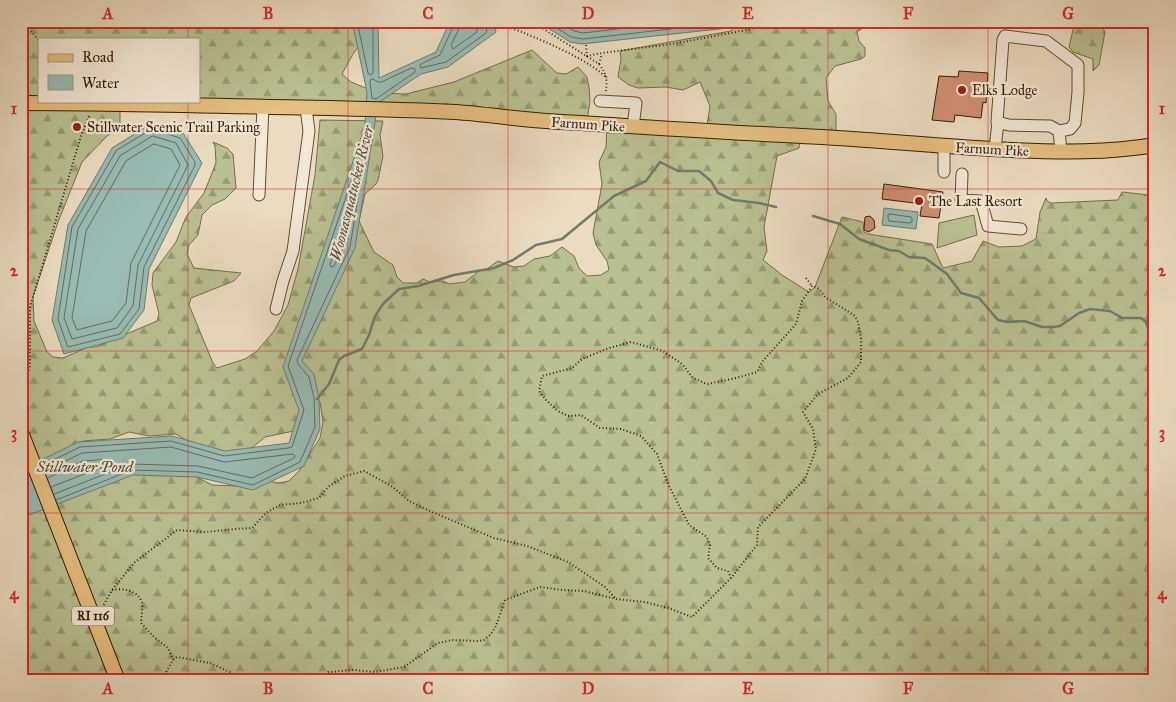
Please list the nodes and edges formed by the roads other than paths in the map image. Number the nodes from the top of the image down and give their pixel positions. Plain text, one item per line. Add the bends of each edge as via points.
1 (602, 101) road end
2 (21, 103) edge
3 (263, 107) junction
4 (306, 108) junction
5 (998, 122) junction
6 (633, 127) junction
7 (1059, 131) junction
8 (1155, 145) edge
9 (944, 146) junction
10 (995, 149) junction
11 (1061, 151) junction
12 (944, 172) dead end
13 (962, 174) dead end
14 (259, 195) dead end
15 (1021, 229) dead end
16 (276, 309) dead end
17 (21, 432) edge
18 (118, 681) edge

1 - 6 lane via 636,103
2 - 3 main road, Farnum Pike
3 - 4 main road, Farnum Pike
3 - 14 lane
4 - 6 main road, Farnum Pike via 457,112
4 - 16 lane via 309,130 293,251
5 - 7 lane via 1050,126
5 - 7 lane via 1003,40 1006,36 1046,41 1078,64 1075,123 1070,129
5 - 10 lane
6 - 9 main road, Farnum Pike
7 - 11 lane
8 - 11 main road, Farnum Pike
9 - 10 main road, Farnum Pike
9 - 12 lane
10 - 11 main road, Farnum Pike
13 - 15 lane via 961,200 981,201 988,226
17 - 18 main road, RI 116

